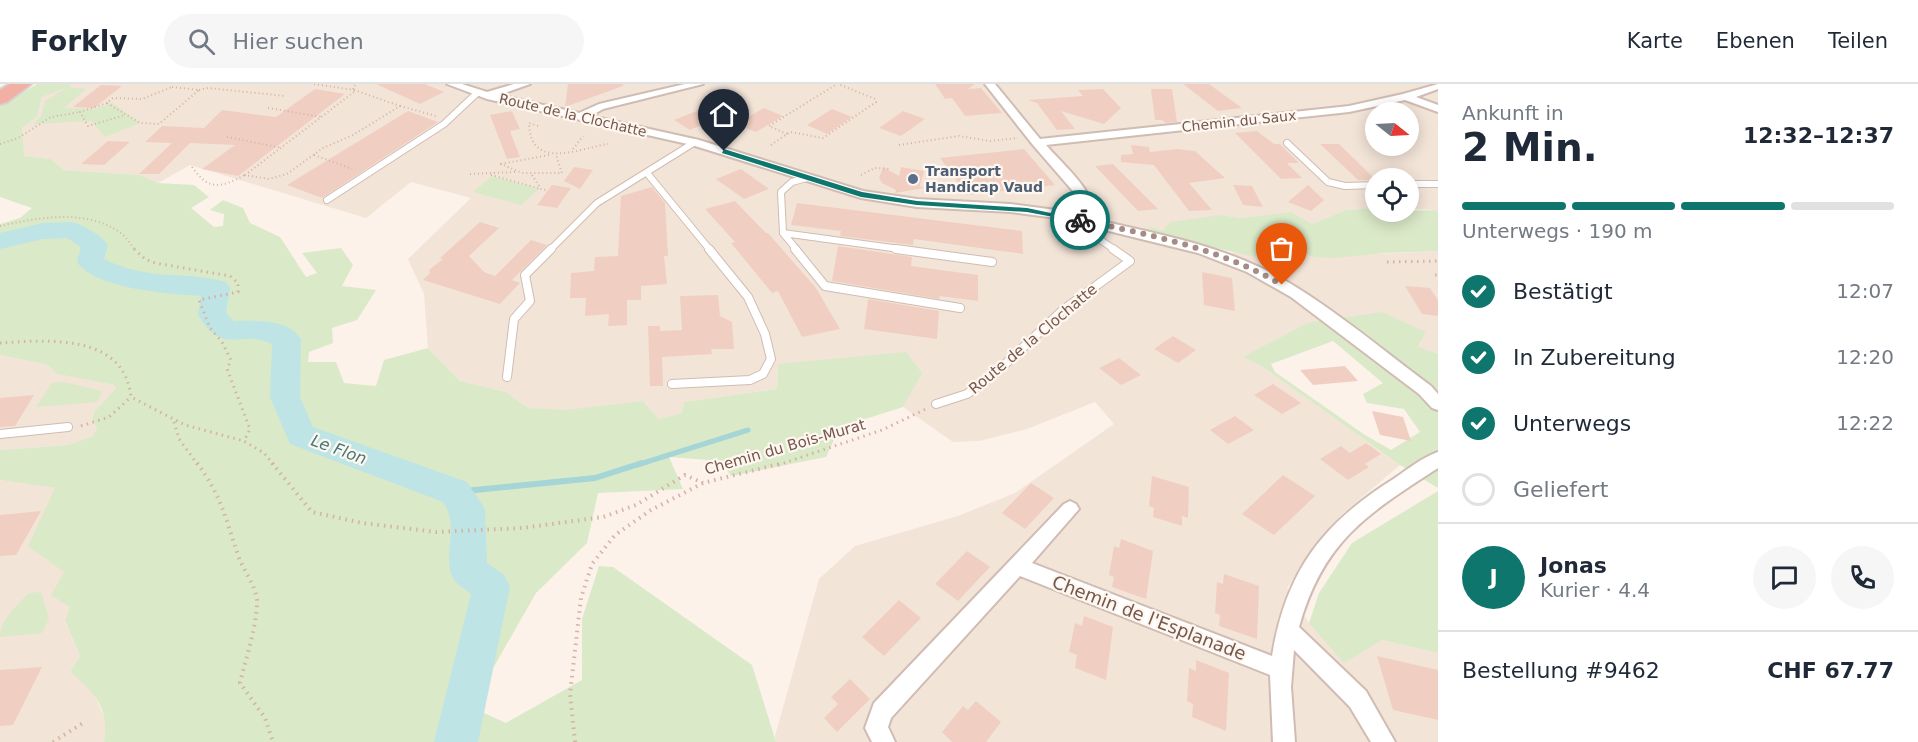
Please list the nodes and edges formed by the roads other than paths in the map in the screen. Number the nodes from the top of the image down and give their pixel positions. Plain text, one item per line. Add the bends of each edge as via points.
1 (452, 84) edge
2 (525, 84) edge
3 (698, 84) edge
4 (990, 84) edge
5 (20, 85) edge
6 (1438, 86) edge
7 (482, 94) junction
8 (1406, 97) junction
9 (0, 98) edge
10 (1438, 109) edge
11 (580, 117) junction
12 (1035, 140) junction
13 (695, 142) junction
14 (1287, 142) dead end
15 (647, 173) junction
16 (807, 178) junction
17 (1419, 184) edge
18 (1438, 184) edge
19 (1365, 185) edge
20 (327, 200) dead end
21 (1086, 221) junction
22 (783, 233) junction
23 (992, 262) dead end
24 (960, 308) dead end
25 (507, 377) dead end
26 (672, 384) dead end
27 (936, 404) road end
28 (1438, 404) edge
29 (68, 427) road end
30 (0, 434) edge
31 (1438, 459) edge
32 (1070, 509) dead end
33 (1016, 566) junction
34 (1289, 631) junction
35 (1281, 669) junction
36 (884, 742) edge
37 (1284, 742) edge
38 (1384, 742) edge

1 - 7 street, Route de la Clochatte
2 - 7 street
3 - 11 street via 599,107
4 - 12 street
5 - 9 highway
6 - 8 street, Chemin du Saux
7 - 11 street, Route de la Clochatte
7 - 20 lane
8 - 10 street
8 - 12 street, Chemin du Saux via 1349,109
11 - 13 street, Route de la Clochatte
12 - 21 street via 1084,196 1089,211
13 - 15 lane
13 - 16 street, Route de la Clochatte
14 - 19 lane, Chemin du Saux via 1328,182
15 - 25 lane via 597,203 525,275 530,300 514,319
15 - 26 lane via 748,297 765,334 771,359 763,374 750,380
16 - 21 street, Route de la Clochatte via 889,200 1018,209
16 - 22 lane via 792,182 781,192
17 - 18 lane
21 - 27 lane, Route de la Clochatte via 1089,231 1130,261 1063,310 967,394
21 - 28 street via 1203,250 1267,276 1425,390
22 - 23 lane
22 - 24 lane via 825,286
29 - 30 lane
31 - 34 street via 1361,510 1336,533 1306,580
32 - 33 street
33 - 35 street, Chemin de l'Esplanade
33 - 36 street via 882,711 876,728
34 - 35 street
34 - 38 street via 1358,699
35 - 37 street

